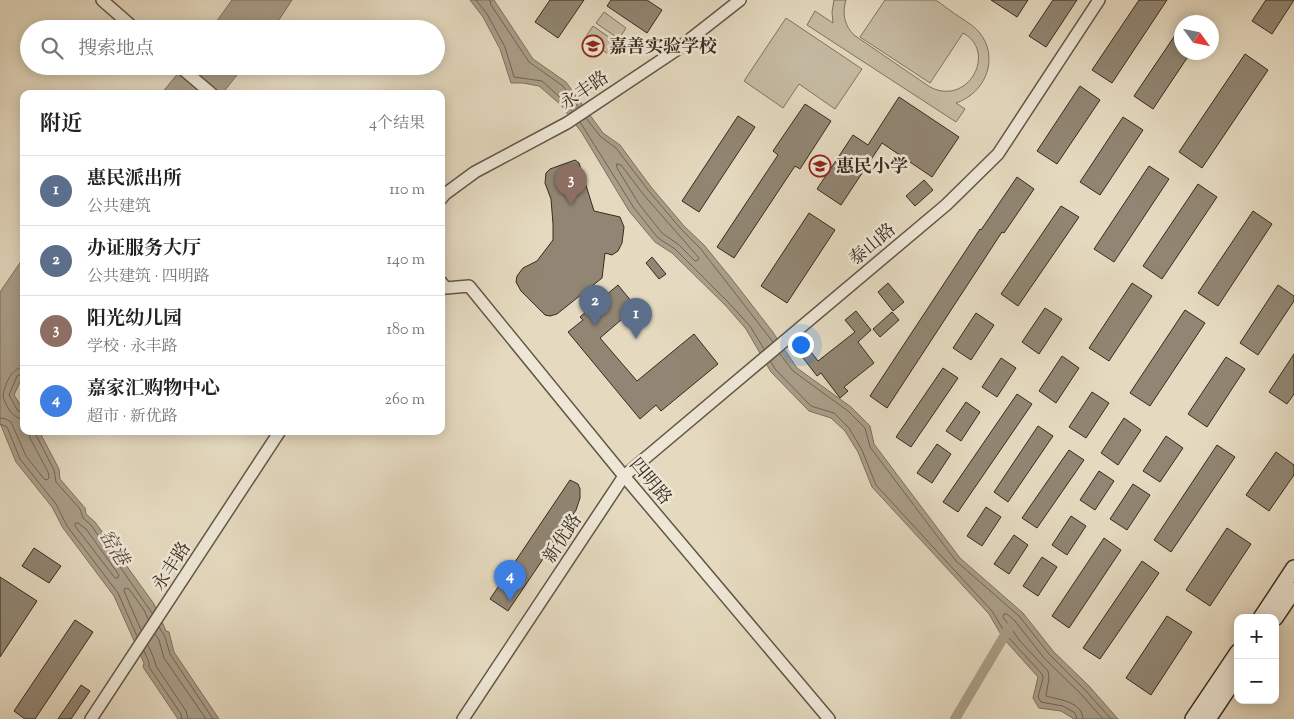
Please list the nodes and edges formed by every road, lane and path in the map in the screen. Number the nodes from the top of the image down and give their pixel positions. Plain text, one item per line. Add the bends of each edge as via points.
1 (102, 0) edge
2 (740, 0) edge
3 (1100, 0) edge
4 (125, 20) edge
5 (190, 75) edge
6 (207, 90) edge
7 (445, 194) edge
8 (445, 287) edge
9 (277, 435) edge
10 (624, 476) junction
11 (1294, 568) edge
12 (1294, 590) edge
13 (1264, 614) edge
14 (1278, 614) edge
15 (1234, 658) edge
16 (1234, 680) edge
17 (91, 719) edge
18 (463, 719) edge
19 (829, 719) edge
20 (1193, 719) edge
21 (1208, 719) edge

1 - 4 street
2 - 7 street, 永丰路 via 675,50 567,123 475,172
3 - 10 street, 泰山路 via 998,154 946,204
5 - 6 street
8 - 10 street, 四明路 via 469,286
9 - 17 street, 永丰路
10 - 18 street, 新优路
10 - 19 street, 四明路
11 - 13 main road
12 - 14 main road
15 - 20 main road
16 - 21 main road

